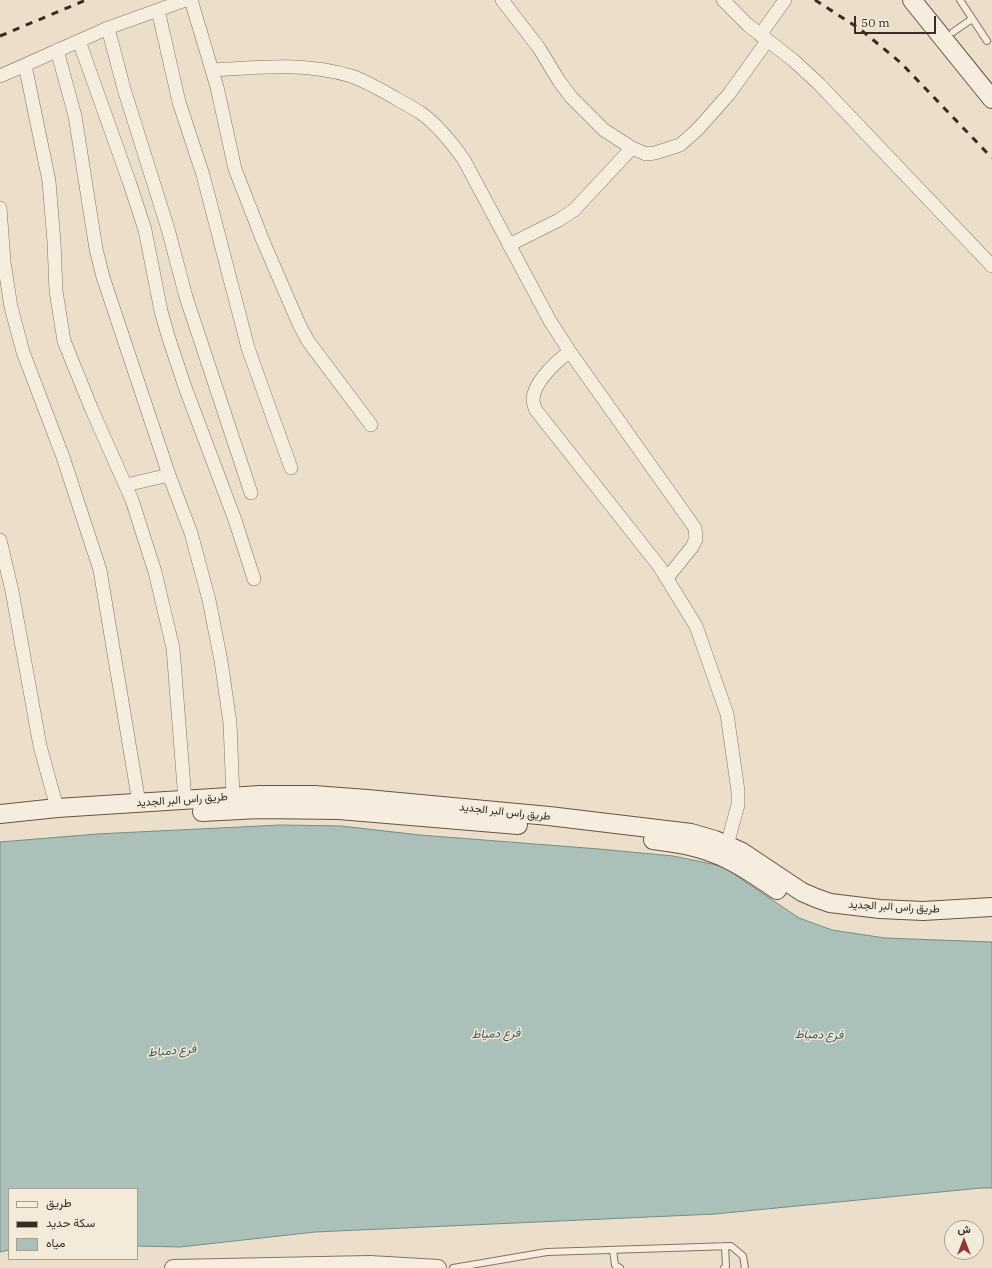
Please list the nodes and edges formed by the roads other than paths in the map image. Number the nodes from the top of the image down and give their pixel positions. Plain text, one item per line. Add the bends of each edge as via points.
1 (186, 0) edge
2 (191, 0) edge
3 (502, 0) edge
4 (723, 0) edge
5 (784, 0) edge
6 (912, 0) edge
7 (927, 0) edge
8 (960, 0) edge
9 (158, 10) junction
10 (972, 19) junction
11 (108, 28) junction
12 (953, 32) junction
13 (764, 38) junction
14 (79, 41) junction
15 (987, 41) dead end
16 (57, 50) junction
17 (25, 65) junction
18 (212, 70) junction
19 (0, 76) edge
20 (992, 80) edge
21 (992, 100) edge
22 (632, 148) junction
23 (0, 208) edge
24 (510, 245) junction
25 (992, 266) edge
26 (570, 352) junction
27 (371, 425) dead end
28 (291, 468) dead end
29 (169, 475) junction
30 (126, 485) junction
31 (251, 492) dead end
32 (0, 540) edge
33 (667, 578) junction
34 (254, 579) dead end
35 (233, 797) junction
36 (185, 800) junction
37 (139, 803) junction
38 (57, 808) junction
39 (0, 814) edge
40 (548, 822) junction
41 (0, 826) edge
42 (727, 845) junction
43 (992, 907) edge
44 (992, 919) edge
45 (726, 1246) junction
46 (613, 1250) junction
47 (320, 1266) edge
48 (292, 1267) edge
49 (173, 1268) edge
50 (438, 1268) edge
51 (453, 1268) edge
52 (620, 1268) edge
53 (724, 1268) edge
54 (745, 1268) edge

1 - 9 street
2 - 18 street
3 - 22 street via 539,48 571,97 604,130
4 - 13 street
5 - 13 street
6 - 21 main road
7 - 12 main road
8 - 10 lane
9 - 11 street
9 - 28 street via 179,102 203,174 248,348
10 - 12 lane
10 - 15 lane
11 - 14 street
11 - 31 street via 186,297
12 - 20 main road
13 - 22 street via 729,94 680,145 646,154
13 - 25 street via 825,89
14 - 16 street
14 - 34 street via 145,230 161,311 184,386 235,520
16 - 17 street
16 - 29 street via 75,116 102,277
17 - 19 street
17 - 30 street via 49,181 56,291 64,341
18 - 24 street via 269,66 321,70 352,76 422,113 437,126 464,160
18 - 27 street via 236,169 263,241 299,324 321,360
22 - 24 street via 574,210
23 - 37 street via 11,307 23,352 63,457 100,570
24 - 26 street via 550,321
26 - 33 street via 695,528 696,539 692,547
26 - 33 street via 558,359 544,375 533,400 535,409
29 - 30 street
29 - 35 street via 191,533 220,654 230,724
30 - 36 street via 155,572 173,648
32 - 38 street via 12,591 40,746
33 - 42 street via 696,626 727,714 738,805
35 - 36 main road, طريق راس البر الجديد
35 - 40 main road, طريق راس البر الجديد via 287,794 340,796
36 - 37 main road, طريق راس البر الجديد
37 - 38 main road, طريق راس البر الجديد
38 - 39 main road, طريق راس البر الجديد
40 - 41 main road, طريق راس البر الجديد via 286,809 84,818
40 - 42 main road, طريق راس البر الجديد via 678,831 703,836
40 - 44 main road, طريق راس البر الجديد via 700,848 736,863 793,900 830,914 921,922
42 - 43 main road, طريق راس البر الجديد via 756,860 802,892 830,902 880,909 923,911
45 - 46 lane
45 - 53 lane
45 - 54 lane via 731,1246 742,1256
46 - 51 lane via 547,1252
46 - 52 lane via 615,1265
47 - 48 street
47 - 50 street via 370,1264
48 - 49 street

